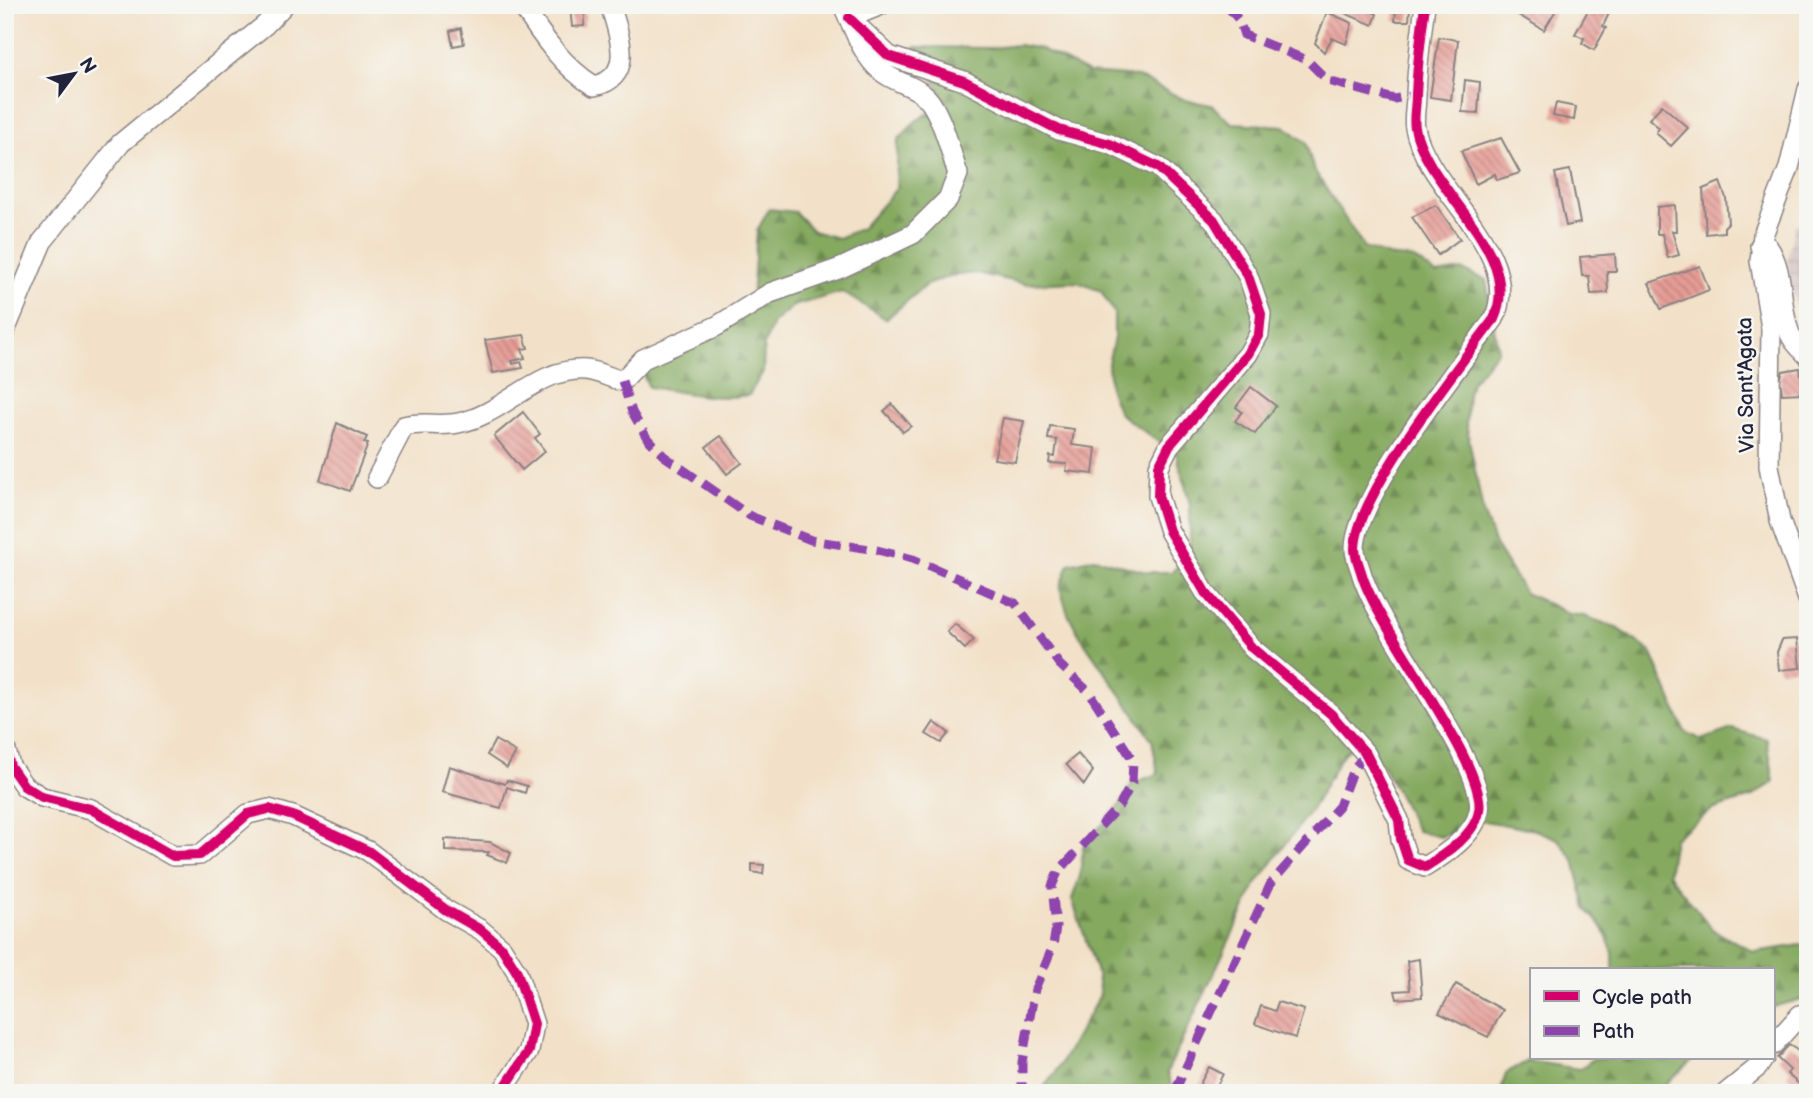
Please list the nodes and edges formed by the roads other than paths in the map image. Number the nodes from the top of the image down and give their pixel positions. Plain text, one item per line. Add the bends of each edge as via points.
1 (284, 5) edge
2 (522, 5) edge
3 (610, 5) edge
4 (881, 5) edge
5 (1425, 5) edge
6 (846, 12) edge
7 (1808, 89) edge
8 (1760, 246) junction
9 (5, 331) edge
10 (1808, 356) edge
11 (377, 478) dead end
12 (1808, 599) edge
13 (5, 747) edge
14 (1808, 1013) edge
15 (1774, 1044) edge
16 (1763, 1060) edge
17 (501, 1093) edge
18 (1726, 1093) edge

1 - 9 street via 121,143 41,242
2 - 3 street via 564,61 594,86 606,83 621,65 622,44
4 - 6 street
5 - 6 street via 1416,66 1415,128 1429,166 1491,255 1501,290 1494,319 1414,426 1361,520 1355,550 1367,591 1385,627 1464,755 1479,788 1479,812 1465,834 1425,867 1408,860 1399,821 1366,754 1331,714 1252,648 1205,592 1169,531 1158,496 1159,466 1169,446 1248,354 1259,334 1261,314 1248,276 1213,220 1158,167 1110,144 1059,130 964,81 889,56
6 - 11 street via 880,70 919,90 930,101 958,174 948,199 913,234 841,268 770,293 717,326 643,359 622,381 585,370 541,379 488,413 457,424 404,426
7 - 8 street, Via Sant'Agata via 1789,168
8 - 10 street via 1768,247 1776,260 1791,337
8 - 12 street, Via Sant'Agata via 1771,328 1769,466 1780,521
13 - 17 street via 10,766 24,786 43,797 91,809 173,856 200,855 248,814 269,809 368,851 446,910 481,930 502,948 517,972 534,1024 529,1051
14 - 15 street via 1800,1015
16 - 18 street

